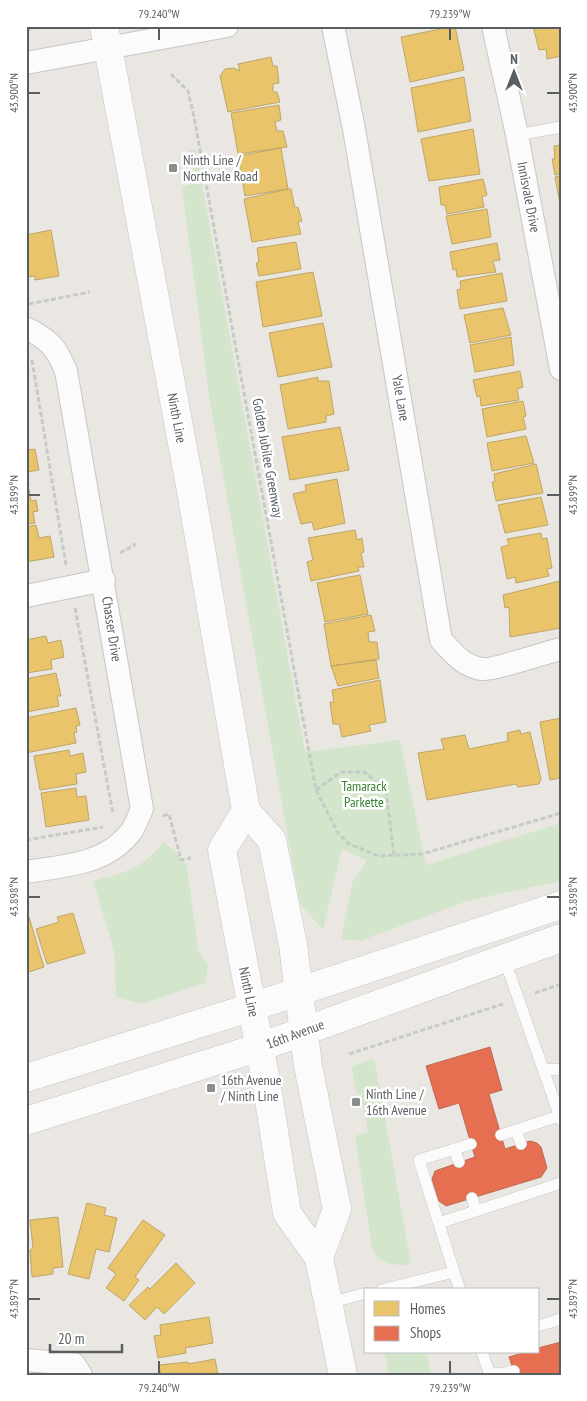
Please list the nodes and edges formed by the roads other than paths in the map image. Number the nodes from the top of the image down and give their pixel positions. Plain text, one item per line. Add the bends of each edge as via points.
1 (227, 26) edge
2 (333, 26) edge
3 (493, 26) edge
4 (106, 38) edge
5 (26, 63) edge
6 (561, 127) edge
7 (517, 135) junction
8 (27, 328) edge
9 (561, 369) edge
10 (104, 580) junction
11 (26, 596) edge
12 (561, 648) edge
13 (246, 811) junction
14 (26, 872) edge
15 (561, 905) edge
16 (561, 938) edge
17 (504, 958) junction
18 (299, 991) junction
19 (252, 1007) junction
20 (304, 1030) junction
21 (260, 1047) junction
22 (561, 1069) edge
23 (544, 1070) junction
24 (26, 1078) edge
25 (560, 1118) edge
26 (26, 1121) edge
27 (516, 1130) junction
28 (501, 1135) dead end
29 (471, 1144) dead end
30 (521, 1144) dead end
31 (454, 1149) junction
32 (459, 1162) dead end
33 (561, 1183) edge
34 (472, 1198) dead end
35 (476, 1211) junction
36 (439, 1223) junction
37 (319, 1258) junction
38 (454, 1272) junction
39 (389, 1288) edge
40 (459, 1288) edge
41 (364, 1294) edge
42 (328, 1303) junction
43 (561, 1319) edge
44 (540, 1325) edge
45 (483, 1354) edge
46 (26, 1360) edge
47 (514, 1371) dead end
48 (81, 1375) edge
49 (343, 1375) edge

1 - 4 street
2 - 12 street, Yale Lane via 442,640 456,656 483,670
3 - 7 street, Innisvale Drive
4 - 5 street
4 - 13 main road, Ninth Line
6 - 7 lane
7 - 9 street, Innisvale Drive
8 - 10 street, Chasser Drive via 46,338 58,351 66,371
10 - 11 street
10 - 14 street, Chasser Drive via 142,809 130,833 113,849 90,861
13 - 18 main road via 272,840
13 - 19 main road, Ninth Line via 222,850
15 - 18 main road
16 - 17 main road, 16th Avenue
17 - 20 main road, 16th Avenue
17 - 23 lane
18 - 19 main road
18 - 20 main road
19 - 21 main road, Ninth Line
19 - 24 main road
20 - 21 main road, 16th Avenue
20 - 37 main road via 308,1066 337,1208
21 - 26 main road, 16th Avenue
21 - 37 main road, Ninth Line via 287,1213
22 - 23 lane
23 - 25 lane
25 - 27 lane
27 - 28 lane
27 - 30 lane
29 - 31 lane
31 - 32 lane
31 - 36 lane via 419,1160
33 - 35 lane via 533,1186
34 - 35 lane
35 - 36 lane
36 - 38 lane
37 - 42 main road, Ninth Line
38 - 39 lane
38 - 40 lane
41 - 42 lane
42 - 49 main road, Ninth Line
43 - 44 lane
45 - 47 lane via 489,1372
46 - 48 street via 74,1364

